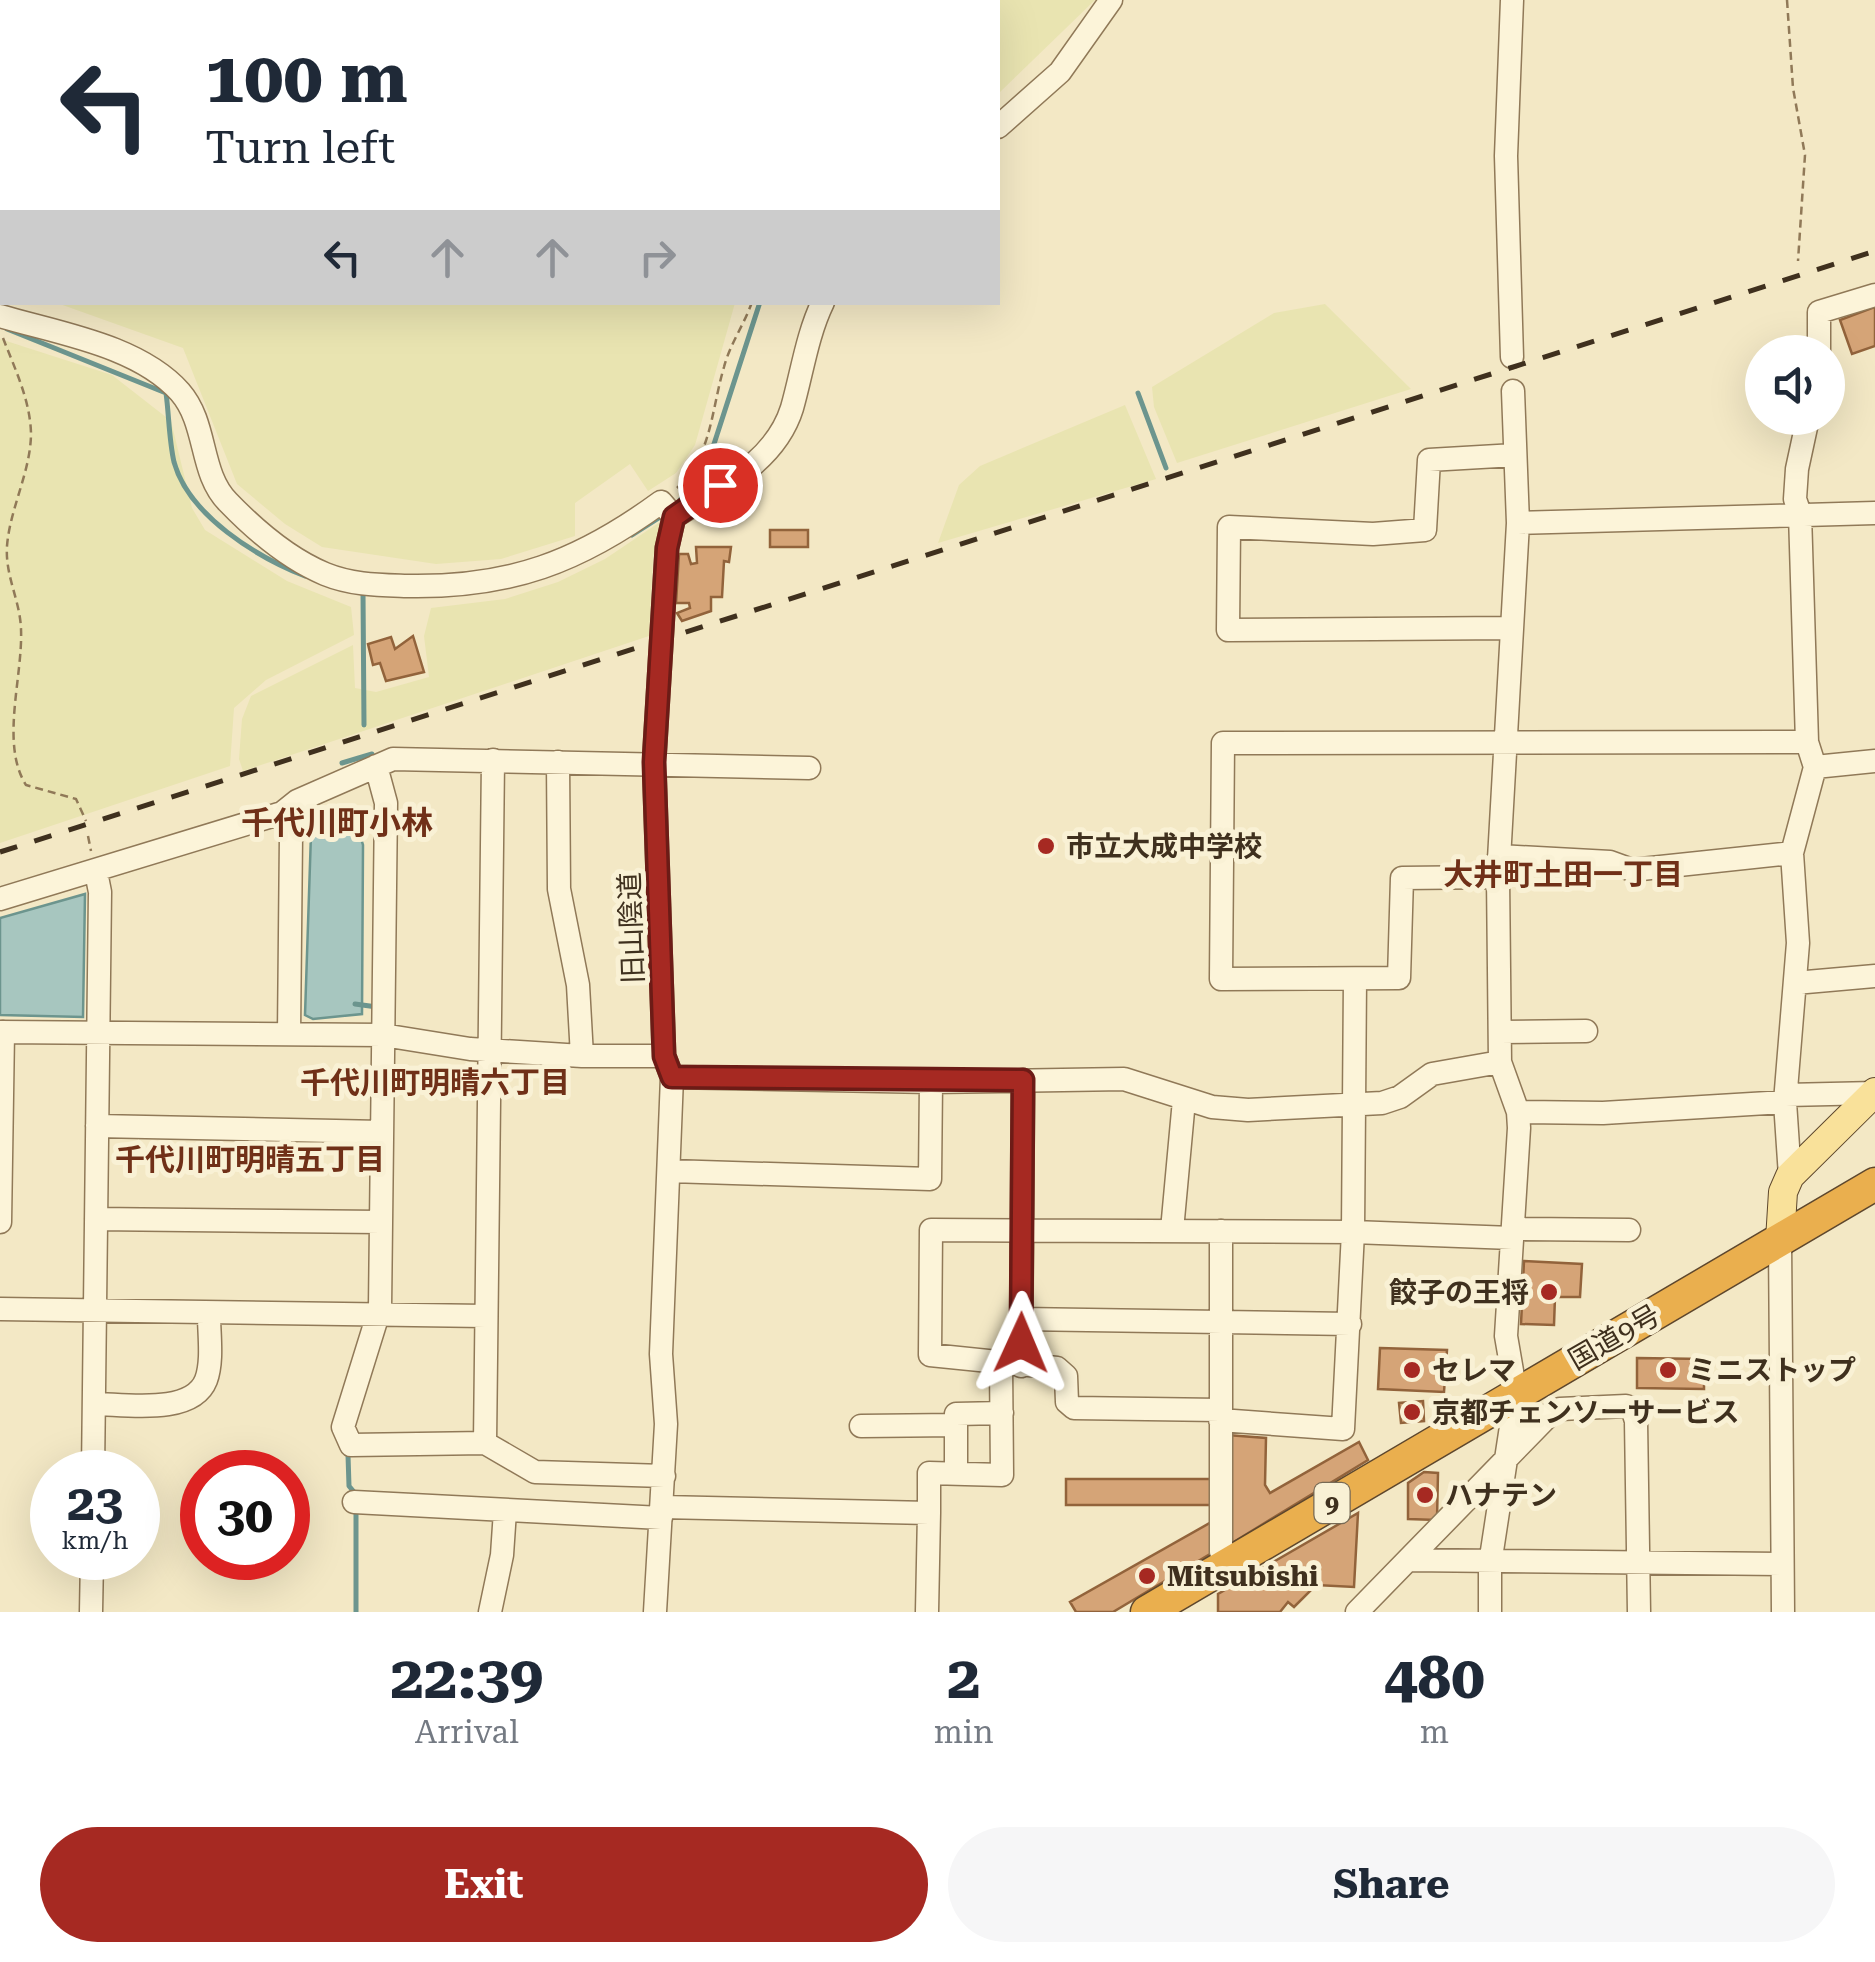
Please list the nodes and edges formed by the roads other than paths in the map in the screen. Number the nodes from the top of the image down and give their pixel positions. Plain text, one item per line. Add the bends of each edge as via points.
1 (1111, 0) edge
2 (1512, 0) edge
3 (1000, 123) edge
4 (1875, 295) edge
5 (823, 305) edge
6 (1, 317) edge
7 (1819, 335) edge
8 (1512, 357) dead end
9 (1513, 390) dead end
10 (1804, 435) edge
11 (1515, 454) junction
12 (667, 510) junction
13 (1875, 513) edge
14 (1800, 514) junction
15 (1518, 523) junction
16 (1510, 628) junction
17 (1807, 742) junction
18 (1503, 745) junction
19 (493, 760) junction
20 (558, 762) junction
21 (654, 762) junction
22 (1875, 762) edge
23 (376, 766) junction
24 (1815, 767) junction
25 (809, 768) dead end
26 (282, 813) junction
27 (1792, 853) junction
28 (1499, 866) junction
29 (96, 872) junction
30 (0, 899) edge
31 (1875, 976) edge
32 (1355, 979) junction
33 (1795, 984) junction
34 (1586, 1031) dead end
35 (2, 1032) edge
36 (1500, 1032) junction
37 (98, 1033) junction
38 (289, 1034) junction
39 (383, 1035) junction
40 (489, 1048) junction
41 (582, 1056) junction
42 (1500, 1062) junction
43 (668, 1066) junction
44 (1023, 1080) junction
45 (932, 1082) junction
46 (1875, 1093) edge
47 (1786, 1099) junction
48 (1184, 1100) junction
49 (1354, 1107) junction
50 (1518, 1112) junction
51 (97, 1126) junction
52 (382, 1132) junction
53 (670, 1171) junction
54 (1790, 1176) junction
55 (1875, 1184) edge
56 (96, 1219) junction
57 (0, 1222) edge
58 (381, 1222) junction
59 (1022, 1230) junction
60 (1172, 1230) junction
61 (1629, 1230) dead end
62 (1221, 1231) junction
63 (1353, 1232) junction
64 (1513, 1234) junction
65 (1780, 1240) junction
66 (0, 1310) edge
67 (94, 1312) junction
68 (209, 1316) junction
69 (377, 1316) junction
70 (485, 1316) junction
71 (1021, 1320) junction
72 (1220, 1322) junction
73 (1350, 1324) junction
74 (1011, 1365) junction
75 (1516, 1394) junction
76 (94, 1404) junction
77 (1002, 1413) junction
78 (1220, 1415) junction
79 (956, 1425) junction
80 (861, 1426) dead end
81 (484, 1443) junction
82 (93, 1450) edge
83 (1506, 1462) junction
84 (956, 1473) junction
85 (664, 1476) junction
86 (354, 1502) dead end
87 (505, 1510) junction
88 (662, 1512) junction
89 (929, 1513) junction
90 (1408, 1560) junction
91 (1490, 1564) junction
92 (1638, 1564) junction
93 (1782, 1564) junction
94 (1227, 1565) junction
95 (92, 1580) edge
96 (91, 1612) edge
97 (490, 1612) edge
98 (655, 1612) edge
99 (928, 1612) edge
100 (1146, 1612) edge
101 (1357, 1612) edge
102 (1490, 1612) edge
103 (1640, 1612) edge
104 (1782, 1612) edge

1 - 3 street via 1060,72
2 - 8 street via 1506,156
4 - 7 street via 1819,312
5 - 12 street via 790,414 774,444 745,473
6 - 12 street via 100,342 179,391 199,424 224,499 289,554 327,575 363,585 492,583 553,564
9 - 11 street
10 - 14 street via 1795,499
11 - 15 street
11 - 16 street via 1429,460 1425,530 1229,527 1228,630
12 - 21 street, 旧山陰道
13 - 14 street
14 - 15 street
14 - 17 street
15 - 16 street
16 - 18 street
17 - 18 street
17 - 24 street
18 - 28 street
18 - 32 street via 1223,743 1221,978
19 - 20 street
19 - 23 street via 394,759
19 - 40 street
20 - 21 street
20 - 41 street via 560,888 578,985
21 - 25 street
21 - 43 street, 旧山陰道
22 - 24 street
23 - 26 street
23 - 39 street via 386,803
24 - 27 street
26 - 29 street
26 - 38 street via 291,834
27 - 28 street via 1632,870 1610,862
27 - 33 street
28 - 32 street via 1402,878 1399,978
28 - 36 street
29 - 30 street
29 - 37 street
31 - 33 street
32 - 49 street
33 - 47 street
34 - 36 street
35 - 37 street
35 - 57 street
36 - 42 street
37 - 38 street
37 - 51 street
38 - 39 street
39 - 40 street
39 - 52 street
40 - 41 street
40 - 70 street
41 - 43 street
42 - 49 street via 1444,1070 1400,1097
42 - 50 street
43 - 45 street
43 - 53 street, 旧山陰道
44 - 45 street
44 - 48 street via 1124,1079
44 - 59 street
45 - 53 street via 930,1180
46 - 47 street
46 - 54 main road
47 - 50 street via 1603,1113
47 - 54 street
48 - 49 street via 1248,1110
48 - 60 street
49 - 63 street
50 - 64 street
51 - 52 street
51 - 56 street
52 - 58 street
53 - 85 street, 旧山陰道 via 661,1354
54 - 65 main road
55 - 65 highway, 国道9号 / 9
56 - 58 street
56 - 67 street
58 - 69 street
59 - 60 street
59 - 71 street
59 - 74 street via 931,1230 930,1355
60 - 62 street
61 - 64 street
62 - 63 street
62 - 72 street
63 - 64 street
63 - 73 street
64 - 75 street via 1506,1336
65 - 75 highway, 国道9号 / 9
65 - 93 street
66 - 67 street
67 - 68 street
67 - 76 street
68 - 69 street
68 - 76 street via 208,1370 193,1396 167,1404
69 - 70 street
69 - 81 street via 343,1427 351,1444
70 - 81 street
71 - 72 street
71 - 74 street
72 - 73 street
72 - 78 street
73 - 78 street via 1344,1429
74 - 77 street
74 - 78 street via 1057,1368 1066,1376 1067,1402 1074,1408
75 - 83 street
75 - 94 highway, 国道9号 / 9
76 - 82 street
77 - 79 street via 956,1414
77 - 84 street via 1002,1476
78 - 94 street via 1221,1552
79 - 80 street
79 - 84 street
81 - 85 street via 535,1472
83 - 90 street
83 - 91 street
83 - 92 street via 1560,1409 1632,1408
84 - 89 street via 930,1472
85 - 88 street, 旧山陰道
86 - 87 street
87 - 88 street
87 - 97 street
88 - 89 street
88 - 98 street, 旧山陰道
89 - 99 street
90 - 91 street
90 - 101 street
91 - 92 street
91 - 102 street
92 - 93 street
92 - 103 street
93 - 104 street
94 - 100 highway, 国道9号 / 9
95 - 96 street

